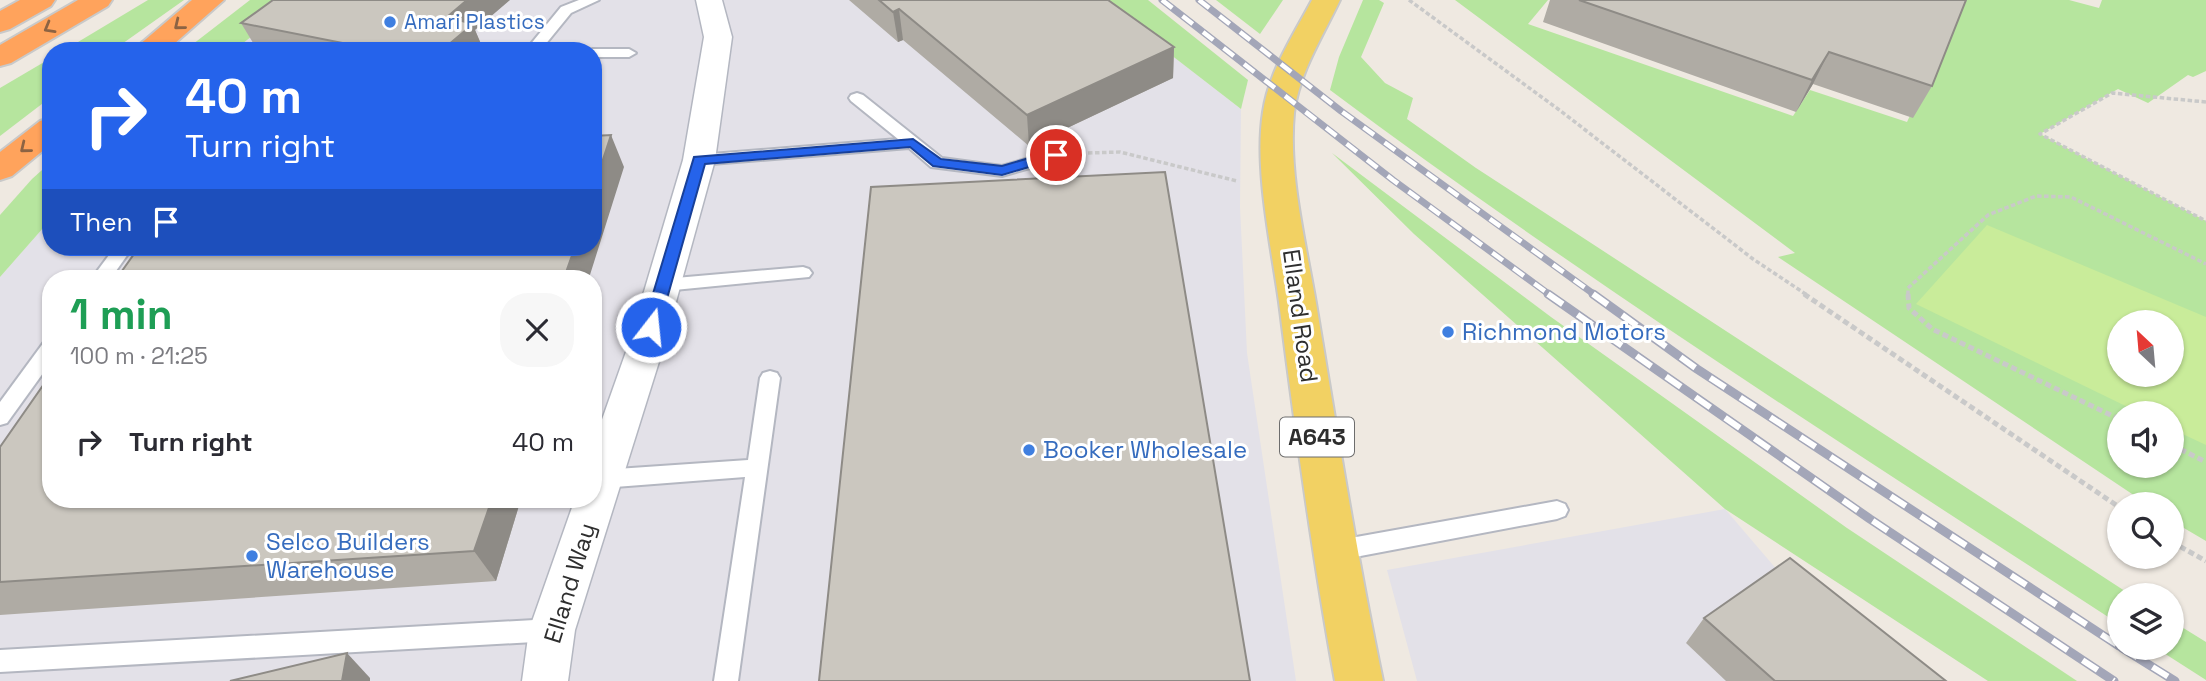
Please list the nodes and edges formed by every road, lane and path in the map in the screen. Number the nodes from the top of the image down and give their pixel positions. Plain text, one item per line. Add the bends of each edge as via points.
1 (41, 0) edge
2 (98, 0) edge
3 (210, 0) edge
4 (592, 0) edge
5 (709, 0) edge
6 (1326, 0) edge
7 (1409, 0) edge
8 (0, 23) edge
9 (158, 42) edge
10 (539, 42) edge
11 (629, 52) dead end
12 (602, 53) edge
13 (0, 57) edge
14 (857, 97) dead end
15 (2206, 103) edge
16 (42, 135) edge
17 (913, 143) junction
18 (1056, 155) joint
19 (699, 160) junction
20 (0, 169) edge
21 (1281, 192) junction
22 (2206, 221) edge
23 (2206, 264) edge
24 (803, 273) dead end
25 (664, 285) junction
26 (42, 359) edge
27 (771, 378) dead end
28 (2107, 413) edge
29 (0, 417) edge
30 (2184, 451) edge
31 (2206, 462) edge
32 (756, 468) junction
33 (602, 479) joint
34 (2107, 499) edge
35 (592, 508) edge
36 (1556, 510) dead end
37 (2184, 549) edge
38 (1334, 551) junction
39 (2206, 561) edge
40 (552, 630) junction
41 (0, 661) edge
42 (545, 681) edge
43 (726, 681) edge
44 (1359, 681) edge

1 - 8 highway
2 -> 13 highway
3 -> 9 highway
4 - 10 lane via 566,10
5 - 19 street, Elland Way via 718,37
6 - 21 main road, Elland Road / A643 via 1286,84 1279,110
7 - 34 path via 1752,259
11 - 12 lane
14 - 17 lane
15 - 22 path via 2112,93 2040,134
16 -> 20 highway
17 - 18 lane via 937,163 1002,171
17 - 19 lane
18 - 21 path via 1120,152
19 - 25 street, Elland Way
21 - 38 main road, Elland Road / A643
23 - 28 path via 2071,197 2036,196 1988,215 1908,288 1909,308 1932,329
24 - 25 lane
25 - 33 street, Elland Way
26 - 29 lane
27 - 32 lane
30 - 31 path
32 - 33 lane
32 - 43 lane
35 - 40 street, Elland Way
36 - 38 lane
37 - 39 path
38 - 44 main road, Elland Road / A643
40 - 41 lane
40 - 42 street, Elland Way

